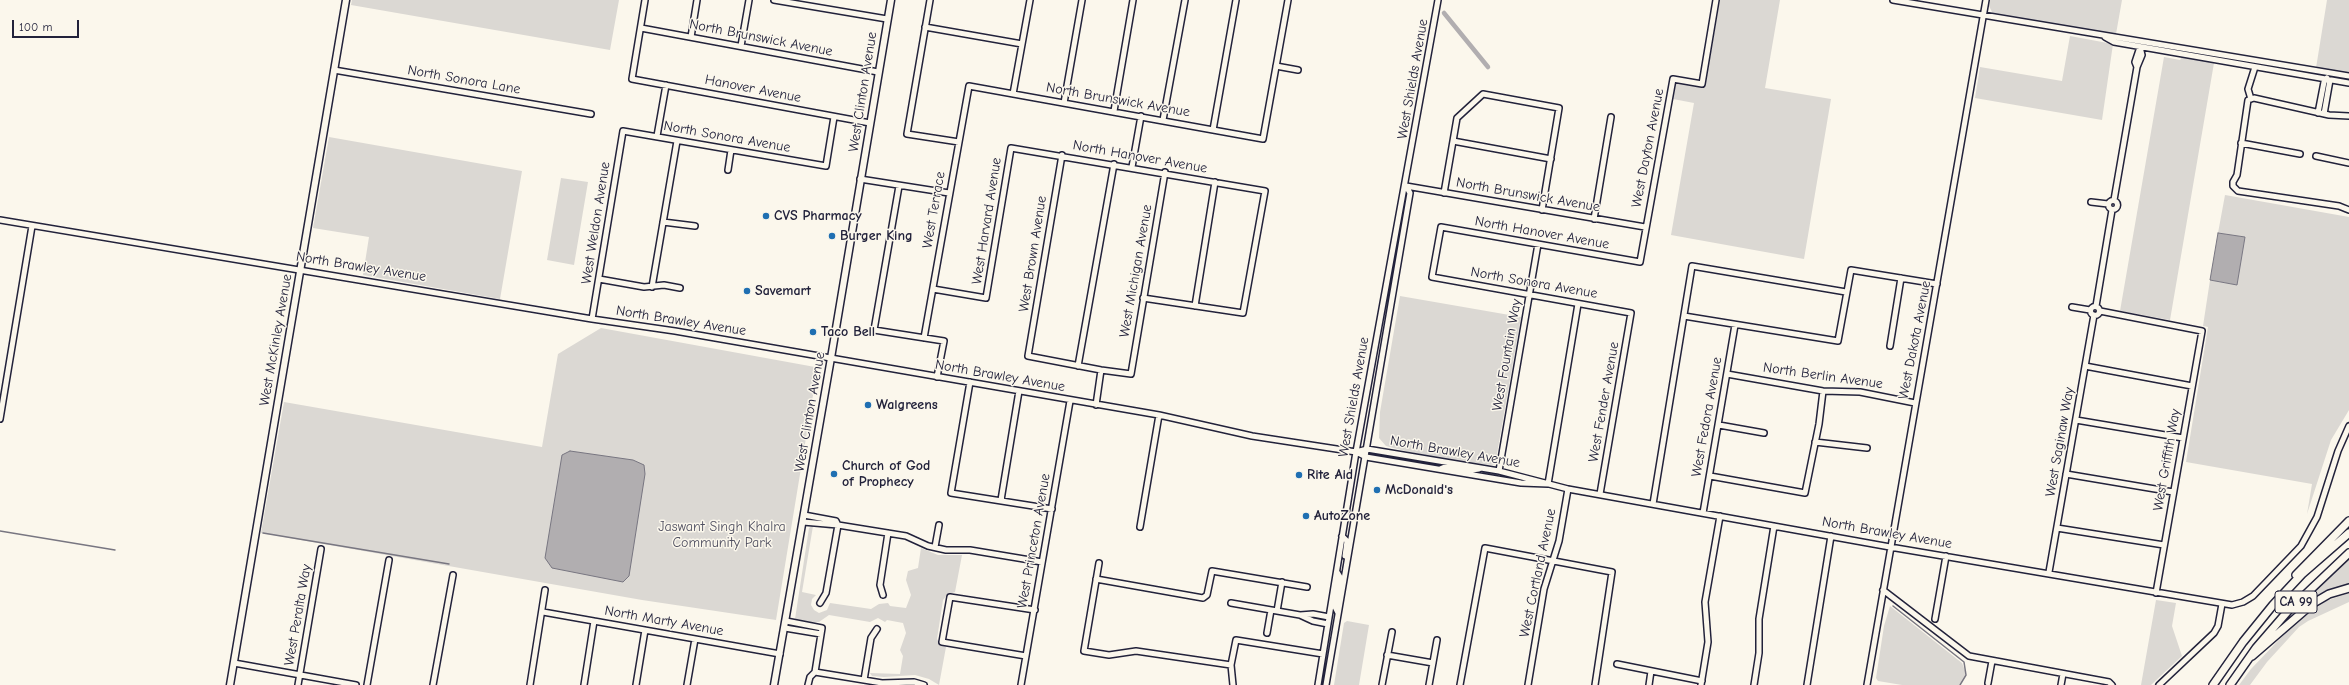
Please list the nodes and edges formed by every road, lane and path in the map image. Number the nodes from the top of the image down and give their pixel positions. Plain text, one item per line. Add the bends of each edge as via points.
1 (346, 0) edge
2 (645, 0) edge
3 (697, 0) edge
4 (749, 0) edge
5 (774, 0) edge
6 (891, 0) edge
7 (930, 0) edge
8 (1030, 0) edge
9 (1082, 0) edge
10 (1133, 0) edge
11 (1185, 0) edge
12 (1236, 0) edge
13 (1288, 0) edge
14 (1438, 0) edge
15 (1716, 0) edge
16 (1893, 0) edge
17 (1986, 0) edge
18 (1984, 16) junction
19 (887, 19) junction
20 (641, 28) junction
21 (925, 28) junction
22 (691, 37) junction
23 (2104, 37) junction
24 (1022, 44) junction
25 (741, 46) junction
26 (2140, 47) junction
27 (2182, 47) junction
28 (2240, 57) junction
29 (2239, 64) junction
30 (1276, 66) junction
31 (2254, 67) junction
32 (334, 70) junction
33 (1298, 70) dead end
34 (878, 72) junction
35 (2349, 78) edge
36 (2327, 80) junction
37 (2349, 83) edge
38 (666, 85) junction
39 (968, 86) joint
40 (1014, 94) junction
41 (2251, 99) junction
42 (1064, 103) junction
43 (1114, 111) junction
44 (2321, 113) junction
45 (591, 114) dead end
46 (834, 116) junction
47 (1141, 116) junction
48 (2349, 116) edge
49 (1611, 117) dead end
50 (1163, 120) junction
51 (870, 123) junction
52 (1213, 130) junction
53 (623, 131) joint
54 (657, 136) junction
55 (677, 141) junction
56 (1453, 141) junction
57 (959, 142) junction
58 (2241, 143) junction
59 (1011, 148) joint
60 (731, 150) junction
61 (2300, 154) dead end
62 (1062, 155) junction
63 (2316, 156) dead end
64 (1551, 159) junction
65 (2349, 162) edge
66 (1114, 164) junction
67 (1132, 167) junction
68 (728, 170) dead end
69 (1165, 172) junction
70 (860, 179) junction
71 (1215, 182) junction
72 (899, 186) junction
73 (1406, 186) junction
74 (949, 193) junction
75 (1444, 193) junction
76 (2114, 200) junction
77 (2091, 202) dead end
78 (2108, 204) junction
79 (1542, 210) junction
80 (2112, 210) junction
81 (2349, 210) edge
82 (1594, 219) junction
83 (0, 220) edge
84 (663, 222) junction
85 (32, 226) junction
86 (695, 226) dead end
87 (1645, 227) junction
88 (1538, 244) junction
89 (1640, 262) joint
90 (300, 269) junction
91 (1432, 277) joint
92 (1901, 278) junction
93 (599, 279) junction
94 (1937, 284) junction
95 (652, 287) junction
96 (680, 288) dead end
97 (933, 289) junction
98 (1846, 292) junction
99 (1530, 295) junction
100 (1143, 298) junction
101 (1578, 304) junction
102 (1195, 306) junction
103 (2096, 306) junction
104 (2072, 307) dead end
105 (2090, 310) junction
106 (2100, 311) junction
107 (1631, 313) joint
108 (2094, 315) junction
109 (1684, 316) junction
110 (592, 319) junction
111 (1735, 325) junction
112 (924, 338) junction
113 (1890, 346) dead end
114 (831, 358) junction
115 (1078, 366) junction
116 (2085, 366) junction
117 (1101, 370) junction
118 (1727, 374) junction
119 (937, 376) junction
120 (970, 382) junction
121 (2192, 386) junction
122 (1822, 391) junction
123 (1019, 392) junction
124 (1070, 401) junction
125 (1915, 403) junction
126 (1096, 405) junction
127 (1159, 416) junction
128 (0, 419) edge
129 (2076, 420) junction
130 (1719, 425) junction
131 (2349, 426) edge
132 (1764, 433) dead end
133 (2183, 438) junction
134 (1815, 442) junction
135 (1867, 448) dead end
136 (1368, 449) junction
137 (1356, 452) junction
138 (1366, 457) junction
139 (1482, 468) junction
140 (1440, 470) junction
141 (1499, 471) junction
142 (2066, 474) junction
143 (1710, 476) junction
144 (1548, 484) junction
145 (1568, 489) junction
146 (2173, 492) junction
147 (1600, 494) junction
148 (1001, 500) junction
149 (1653, 504) junction
150 (1052, 509) junction
151 (1702, 512) junction
152 (804, 515) junction
153 (1720, 516) junction
154 (2349, 521) edge
155 (803, 522) junction
156 (838, 525) junction
157 (939, 525) dead end
158 (1140, 526) dead end
159 (1774, 526) junction
160 (2057, 528) junction
161 (888, 533) junction
162 (2349, 533) edge
163 (1342, 536) junction
164 (1831, 536) junction
165 (2164, 545) junction
166 (935, 547) junction
167 (1890, 547) junction
168 (321, 549) dead end
169 (2349, 553) edge
170 (1946, 556) junction
171 (1553, 559) junction
172 (389, 560) dead end
173 (1042, 562) junction
174 (1099, 563) dead end
175 (1347, 564) junction
176 (1337, 572) junction
177 (2049, 572) junction
178 (453, 575) dead end
179 (1096, 579) junction
180 (1282, 582) junction
181 (1307, 587) dead end
182 (2349, 588) edge
183 (545, 590) dead end
184 (1883, 590) junction
185 (2156, 593) junction
186 (883, 595) dead end
187 (820, 603) dead end
188 (1231, 603) dead end
189 (2222, 604) junction
190 (2273, 605) junction
191 (1035, 610) junction
192 (1271, 610) junction
193 (1277, 611) junction
194 (543, 612) junction
195 (1338, 614) junction
196 (1300, 615) junction
197 (1329, 617) junction
198 (1935, 619) dead end
199 (594, 621) junction
200 (786, 621) junction
201 (1328, 624) junction
202 (784, 628) junction
203 (645, 630) junction
204 (877, 630) dead end
205 (1392, 632) dead end
206 (1267, 633) dead end
207 (821, 634) junction
208 (695, 639) junction
209 (1437, 640) dead end
210 (780, 654) junction
211 (1323, 654) junction
212 (1387, 655) junction
213 (1026, 656) junction
214 (2249, 658) junction
215 (1992, 661) junction
216 (234, 663) junction
217 (1433, 663) junction
218 (1617, 664) dead end
219 (1231, 666) junction
220 (1652, 671) junction
221 (815, 672) junction
222 (2063, 674) junction
223 (299, 675) junction
224 (864, 680) junction
225 (1701, 683) edge
226 (1988, 683) dead end
227 (904, 684) edge
228 (230, 685) edge
229 (298, 685) edge
230 (356, 685) edge
231 (367, 685) edge
232 (434, 685) edge
233 (530, 685) edge
234 (584, 685) edge
235 (636, 685) edge
236 (687, 685) edge
237 (774, 685) edge
238 (808, 685) edge
239 (924, 685) edge
240 (1021, 685) edge
241 (1233, 685) edge
242 (1318, 685) edge
243 (1326, 685) edge
244 (1382, 685) edge
245 (1429, 685) edge
246 (1460, 685) edge
247 (1528, 685) edge
248 (1595, 685) edge
249 (1649, 685) edge
250 (1754, 685) edge
251 (1807, 685) edge
252 (1867, 685) edge
253 (2061, 685) edge
254 (2112, 685) edge
255 (2159, 685) edge
256 (2213, 685) edge
257 (2230, 685) edge

1 - 32 main road, West McKinley Avenue
2 - 20 street
3 - 22 street
4 - 25 street
5 - 19 street
6 - 19 main road, West Clinton Avenue
7 - 21 street
8 - 24 street
9 - 42 street
10 - 43 street
11 - 50 street
12 - 52 street
13 - 30 street
14 - 73 street, West Shields Avenue
15 - 87 street, West Dayton Avenue via 1702,84 1673,79
16 - 18 street
17 - 18 street, West Dakota Avenue
18 - 23 street
18 - 94 street, West Dakota Avenue
19 - 34 main road, West Clinton Avenue
20 - 22 street, North Brunswick Avenue
20 - 38 street, Hanover Avenue via 632,79
21 - 24 street
21 - 57 street via 907,134
22 - 25 street, North Brunswick Avenue
23 - 26 street via 2114,42
23 - 27 street via 2115,36
24 - 40 street
25 - 34 street, North Brunswick Avenue
26 - 27 street via 2146,43 2178,49
26 - 29 street
26 - 76 street via 2142,55 2137,67
27 - 28 street
28 - 29 street
28 - 35 street
29 - 31 street
30 - 33 street
30 - 52 street, North Brunswick Avenue via 1263,139
31 - 36 street
31 - 41 street via 2248,89
32 - 45 street, North Sonora Lane
32 - 90 main road, West McKinley Avenue
34 - 51 main road, West Clinton Avenue
35 - 36 street via 2331,76
36 - 37 street
36 - 44 street
38 - 46 street, Hanover Avenue
38 - 54 street
39 - 40 street, North Brunswick Avenue
39 - 57 street, West Terrace
40 - 42 street, North Brunswick Avenue
41 - 44 street
41 - 58 street via 2247,102
42 - 43 street, North Brunswick Avenue
43 - 47 street, North Brunswick Avenue
44 - 48 street
46 - 51 street, Hanover Avenue
46 - 60 street, North Sonora Avenue via 826,166
47 - 50 street, North Brunswick Avenue
47 - 67 street
49 - 82 street
50 - 52 street, North Brunswick Avenue
51 - 70 main road, West Clinton Avenue
53 - 54 street, North Sonora Avenue
53 - 93 street, West Weldon Avenue
54 - 55 street, North Sonora Avenue
55 - 60 street, North Sonora Avenue
55 - 84 street
56 - 64 street
56 - 64 street via 1457,118 1483,94 1559,108
56 - 75 street
57 - 74 street, West Terrace
58 - 61 street
58 - 81 street via 2237,174 2233,182 2238,191 2339,206
59 - 62 street, North Hanover Avenue
59 - 97 street, West Harvard Avenue via 986,298
60 - 68 street
62 - 66 street, North Hanover Avenue
62 - 115 street, West Brown Avenue via 1028,356
63 - 65 street
64 - 79 street
66 - 67 street, North Hanover Avenue
66 - 115 street
67 - 69 street, North Hanover Avenue
69 - 71 street, North Hanover Avenue
69 - 100 street, West Michigan Avenue
70 - 72 street
70 - 114 main road, West Clinton Avenue
71 - 102 street
71 - 102 street, North Hanover Avenue via 1265,191 1243,313
72 - 74 street
72 - 112 street via 874,330
73 - 75 street, North Brunswick Avenue
73 - 136 street, West Shields Avenue via 1410,194
73 - 137 street, West Shields Avenue
74 - 97 street, West Terrace
75 - 79 street, North Brunswick Avenue
76 - 78 street
76 - 80 street via 2118,206
77 - 78 street
78 - 80 street
79 - 82 street, North Brunswick Avenue
80 - 103 street
82 - 87 street, North Brunswick Avenue
83 - 85 street, North Brawley Avenue
84 - 86 street
84 - 95 street
85 - 90 street, North Brawley Avenue
85 - 128 street
87 - 89 street, West Dayton Avenue
88 - 89 street, North Hanover Avenue
88 - 91 street, North Hanover Avenue via 1441,227
88 - 99 street, West Fountain Way
90 - 110 street, North Brawley Avenue
90 - 216 main road, West McKinley Avenue
91 - 99 street, North Sonora Avenue
92 - 94 street
92 - 98 street via 1851,270
92 - 113 street
93 - 95 street
93 - 110 street, West Weldon Avenue
94 - 125 street, West Dakota Avenue
95 - 96 street via 664,285
97 - 112 street, West Terrace
98 - 109 street via 1692,266
98 - 111 street via 1838,342
99 - 101 street, North Sonora Avenue
99 - 141 street, West Fountain Way
100 - 102 street
100 - 117 street, West Michigan Avenue via 1131,374
101 - 107 street, North Sonora Avenue
101 - 144 street
103 - 105 street
103 - 106 street
104 - 105 street
105 - 108 street
106 - 108 street
106 - 121 street, West Griffith Way via 2202,330
107 - 147 street, West Fender Avenue
108 - 116 street, West Saginaw Way
109 - 111 street
109 - 149 street
110 - 114 street, North Brawley Avenue
111 - 118 street, West Fedora Avenue
112 - 119 street via 944,341
114 - 119 street, North Brawley Avenue
114 - 152 main road, West Clinton Avenue
115 - 117 street
116 - 121 street
116 - 129 street, West Saginaw Way
117 - 126 street
118 - 122 street, North Berlin Avenue
118 - 130 street, West Fedora Avenue
119 - 120 street, North Brawley Avenue
120 - 123 street, North Brawley Avenue
120 - 148 street via 950,493
121 - 133 street, West Griffith Way
122 - 125 street, North Berlin Avenue via 1860,392
122 - 134 street
123 - 124 street, North Brawley Avenue
123 - 148 street
124 - 126 street, North Brawley Avenue
124 - 150 street, West Princeton Avenue
125 - 167 street, West Dakota Avenue
126 - 127 street, North Brawley Avenue
127 - 137 street, North Brawley Avenue via 1251,436
127 - 158 street
129 - 133 street
129 - 142 street, West Saginaw Way
130 - 132 street
130 - 143 street, West Fedora Avenue
131 - 189 street, North Brawley Avenue via 2338,451 2317,517 2301,546 2287,564 2248,599 2238,604
133 - 146 street, West Griffith Way
134 - 135 street
134 - 143 street via 1805,493
136 - 137 street, North Brawley Avenue
136 - 138 street, West Shields Avenue
136 - 139 street, North Brawley Avenue
137 - 138 street, North Brawley Avenue
137 - 163 street, West Shields Avenue
138 - 140 street, North Brawley Avenue
138 - 175 street, West Shields Avenue
139 - 140 street via 1472,470 1447,466
139 - 141 street, North Brawley Avenue
140 - 144 street, North Brawley Avenue via 1521,483
141 - 144 street, North Brawley Avenue via 1522,475
142 - 146 street
142 - 160 street, West Saginaw Way
143 - 151 street, West Fedora Avenue
144 - 145 street, North Brawley Avenue
145 - 147 street, North Brawley Avenue
145 - 171 street, West Cortland Avenue
146 - 165 street, West Griffith Way
147 - 149 street, North Brawley Avenue
148 - 150 street
149 - 151 street, North Brawley Avenue
150 - 173 street, West Princeton Avenue
151 - 153 street, North Brawley Avenue
152 - 155 main road, West Clinton Avenue
152 - 156 street via 836,521
153 - 159 street, North Brawley Avenue
153 - 225 street via 1705,602 1708,642
154 - 190 highway via 2288,582
155 - 156 street
155 - 200 main road, West Clinton Avenue
156 - 161 street
156 - 187 street via 826,593
157 - 166 street
159 - 164 street, North Brawley Avenue
159 - 250 street via 1759,619 1759,653
160 - 165 street
160 - 177 street, West Saginaw Way
161 - 166 street via 906,536
161 - 186 street via 880,585
162 - 190 highway, CA 99 via 2302,574
163 - 175 street via 1347,541 1344,558
163 - 176 street, West Shields Avenue
164 - 167 street, North Brawley Avenue
164 - 251 street
165 - 185 street, West Griffith Way
166 - 173 street
167 - 170 street, North Brawley Avenue
167 - 184 street, West Dakota Avenue
168 - 223 street, West Peralta Way
169 - 214 highway, CA 99 via 2292,606
170 - 177 street, North Brawley Avenue
170 - 198 street
171 - 246 street via 1485,548
171 - 247 street, West Cortland Avenue via 1544,589
171 - 248 street via 1612,572
172 - 231 street
173 - 191 street, West Princeton Avenue
174 - 179 street
175 - 195 street, West Shields Avenue
176 - 195 street via 1340,577 1335,607
176 - 197 street, West Shields Avenue
177 - 185 street, North Brawley Avenue
178 - 232 street
179 - 180 street via 1203,598 1208,595 1212,571
179 - 219 street via 1084,651 1109,655 1136,651
180 - 181 street
180 - 193 street
182 - 214 highway via 2329,594 2312,604 2260,652
183 - 194 street
184 - 215 street via 1964,654
184 - 252 street, West Dakota Avenue
185 - 189 street, North Brawley Avenue
188 - 192 street
189 - 255 street via 2214,633
190 - 256 highway, CA 99
191 - 213 street, West Princeton Avenue
191 - 213 street via 950,597 942,642
192 - 193 street
192 - 206 street
193 - 196 street
194 - 199 street, North Marty Avenue
194 - 233 street
195 - 243 street, West Shields Avenue
196 - 197 street
196 - 201 street
197 - 201 street, West Shields Avenue
199 - 203 street, North Marty Avenue
199 - 234 street
200 - 202 main road, West Clinton Avenue
200 - 207 street via 822,628
201 - 211 street, West Shields Avenue
202 - 207 street
202 - 210 main road, West Clinton Avenue
203 - 208 street, North Marty Avenue
203 - 235 street
204 - 224 street via 871,638
205 - 212 street
207 - 221 street
208 - 210 street, North Marty Avenue
208 - 236 street
209 - 217 street
210 - 237 main road, West Clinton Avenue
211 - 219 street via 1236,640
211 - 242 street, West Shields Avenue
212 - 217 street
212 - 244 street
213 - 240 street, West Princeton Avenue
214 - 257 highway, CA 99
215 - 222 street
215 - 226 street
216 - 223 street
216 - 228 main road, West McKinley Avenue
217 - 245 street
218 - 220 street
219 - 241 street
220 - 225 street
220 - 249 street
221 - 224 street
221 - 238 street via 810,677
222 - 253 street
222 - 254 street via 2108,682
223 - 229 street, West Peralta Way
223 - 230 street
224 - 227 street
227 - 239 street via 914,682

